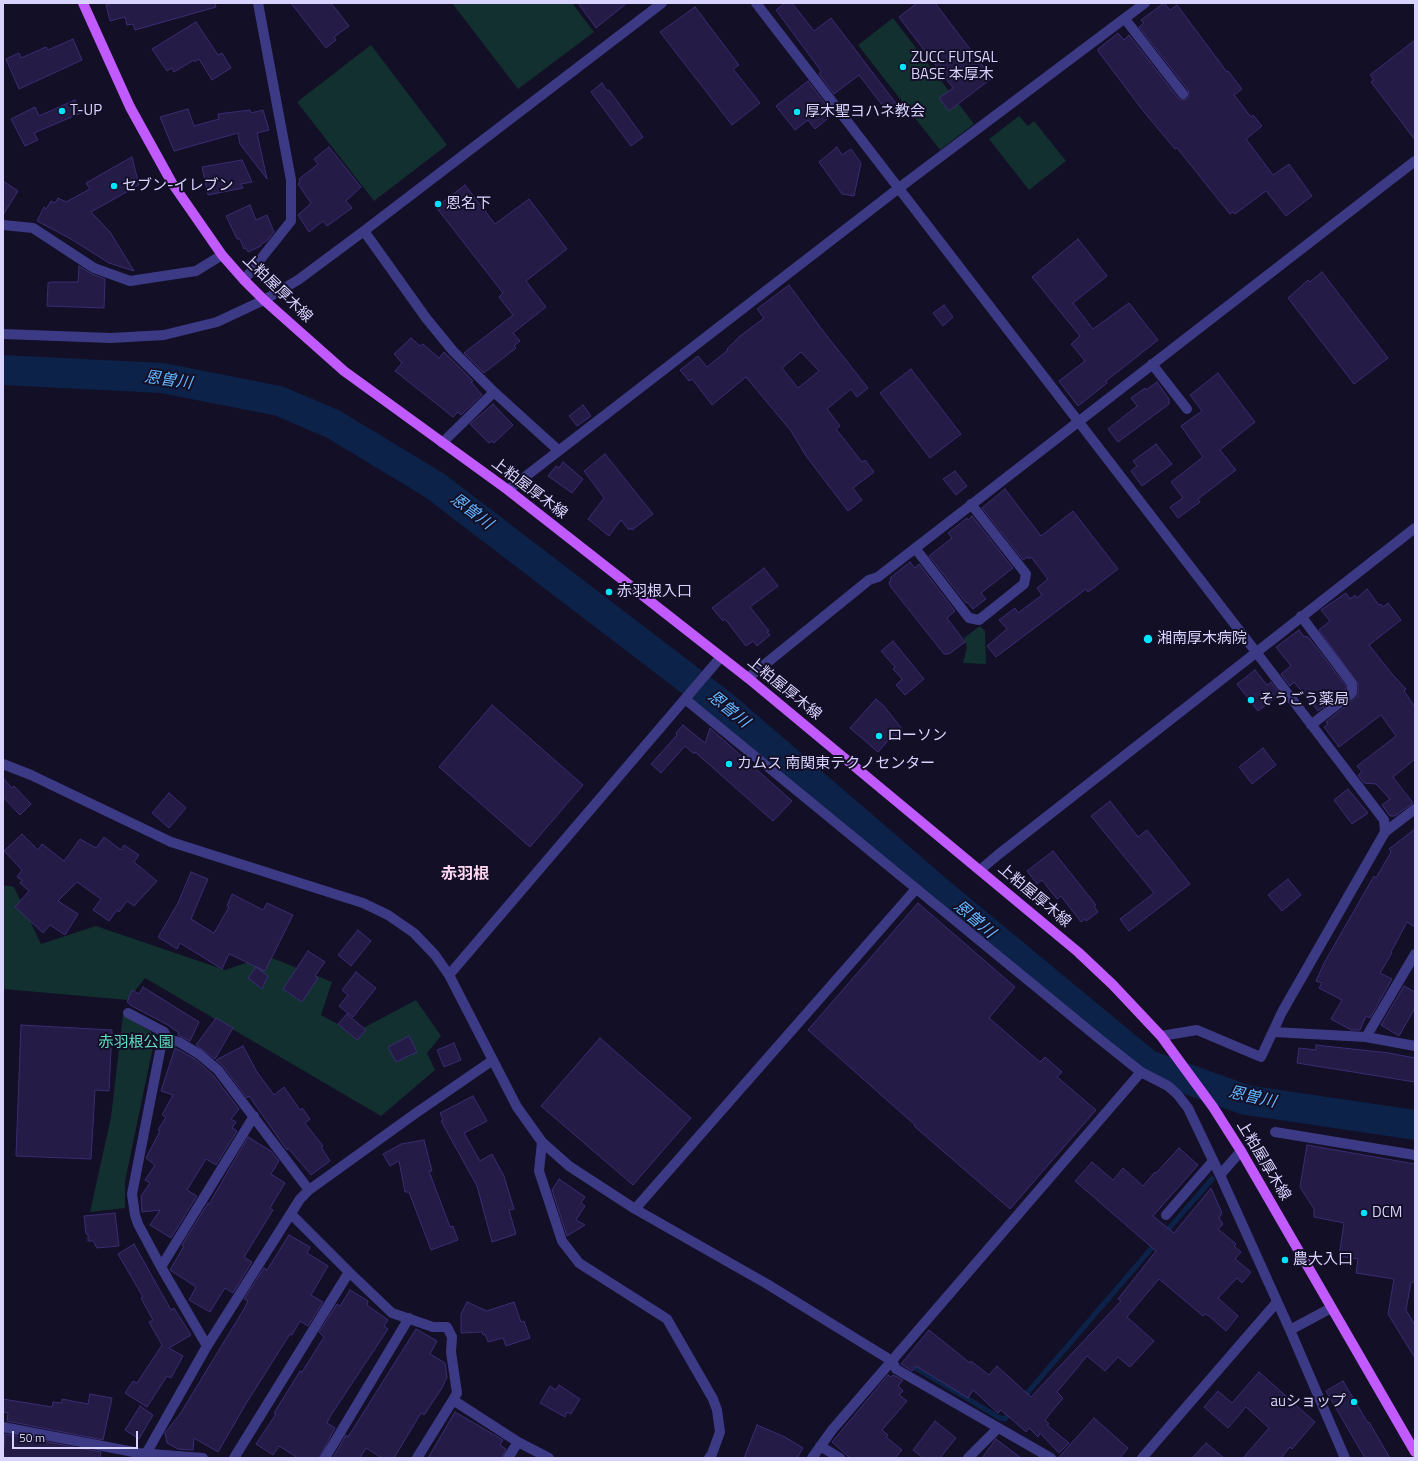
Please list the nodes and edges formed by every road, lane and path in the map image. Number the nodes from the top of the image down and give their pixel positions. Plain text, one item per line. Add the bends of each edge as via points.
1 (84, 3) edge
2 (258, 3) edge
3 (662, 3) edge
4 (756, 3) edge
5 (1145, 3) edge
6 (1125, 19) junction
7 (1184, 94) dead end
8 (1415, 161) edge
9 (899, 188) junction
10 (3, 225) edge
11 (364, 231) junction
12 (222, 255) junction
13 (244, 280) junction
14 (264, 300) junction
15 (3, 334) edge
16 (1152, 364) junction
17 (494, 392) junction
18 (1187, 409) dead end
19 (1078, 421) junction
20 (442, 443) junction
21 (558, 450) junction
22 (508, 490) junction
23 (971, 504) junction
24 (1415, 528) edge
25 (915, 548) junction
26 (1301, 616) junction
27 (1256, 652) junction
28 (720, 658) junction
29 (748, 678) junction
30 (686, 698) junction
31 (1311, 725) junction
32 (3, 764) edge
33 (1415, 809) edge
34 (1385, 832) junction
35 (980, 870) junction
36 (915, 890) junction
37 (1415, 954) edge
38 (449, 975) junction
39 (128, 1013) dead end
40 (1274, 1032) junction
41 (1161, 1036) junction
42 (168, 1038) junction
43 (1366, 1038) junction
44 (1415, 1046) edge
45 (493, 1060) junction
46 (1141, 1072) junction
47 (254, 1116) junction
48 (1275, 1132) dead end
49 (542, 1142) junction
50 (1241, 1151) junction
51 (1415, 1155) edge
52 (1214, 1161) junction
53 (1220, 1175) junction
54 (309, 1190) junction
55 (635, 1209) junction
56 (291, 1214) junction
57 (1166, 1215) dead end
58 (161, 1267) junction
59 (349, 1272) junction
60 (1277, 1302) junction
61 (1331, 1308) junction
62 (409, 1318) junction
63 (1290, 1330) junction
64 (207, 1346) junction
65 (892, 1361) junction
66 (453, 1400) junction
67 (3, 1427) edge
68 (998, 1428) junction
69 (518, 1442) junction
70 (820, 1446) junction
71 (1415, 1452) edge
72 (145, 1455) edge
73 (203, 1458) edge
74 (234, 1458) edge
75 (325, 1458) edge
76 (417, 1458) edge
77 (508, 1458) edge
78 (549, 1458) edge
79 (709, 1458) edge
80 (812, 1458) edge
81 (840, 1458) edge
82 (968, 1458) edge
83 (1051, 1458) edge
84 (1142, 1458) edge
85 (1345, 1458) edge

1 - 12 main road, 上粕屋厚木線 via 130,107 172,183
2 - 13 street via 291,180 291,220
3 - 11 street
4 - 9 street
5 - 6 street
6 - 7 street
6 - 9 street
8 - 16 street
9 - 19 street
9 - 21 street
10 - 12 street via 33,228 94,268 130,281 196,271
11 - 14 street via 298,280
11 - 17 street via 426,318 453,351
12 - 13 main road, 上粕屋厚木線
13 - 14 main road, 上粕屋厚木線
14 - 15 street via 217,322 164,335 111,338
14 - 20 main road, 上粕屋厚木線 via 344,371
16 - 18 street
16 - 19 street
17 - 20 street
17 - 21 street
19 - 23 street
19 - 27 street
20 - 22 main road, 上粕屋厚木線
21 - 22 street
22 - 28 main road, 上粕屋厚木線
23 - 25 street
23 - 25 street via 1026,574 1024,584 979,620 969,618
24 - 26 street
25 - 29 street via 878,577 869,580
26 - 27 street
26 - 31 street via 1352,684 1352,692
27 - 31 street
27 - 35 street
28 - 29 main road, 上粕屋厚木線
28 - 30 street
29 - 35 main road, 上粕屋厚木線
30 - 36 street
30 - 38 street
31 - 34 street via 1384,820
32 - 38 street via 171,842 363,904 388,915 414,933 435,955
33 - 34 street
34 - 40 street via 1282,1012
35 - 41 main road, 上粕屋厚木線 via 1078,952
36 - 46 street
36 - 55 street
37 - 43 street
38 - 45 street
39 - 42 street via 164,1032
40 - 41 street via 1261,1057 1197,1030
40 - 43 street
41 - 50 main road, 上粕屋厚木線 via 1213,1107
42 - 47 street via 199,1054 218,1070
42 - 58 street via 162,1041 132,1194 138,1224
43 - 44 street
45 - 49 street via 517,1107
45 - 54 street
46 - 52 street via 1168,1086 1177,1094 1188,1108
46 - 65 street
47 - 54 street
47 - 58 street
48 - 51 street
49 - 55 street via 569,1166
49 - 79 street via 539,1171 562,1241 579,1263 667,1319 713,1398 720,1432
50 - 53 street
50 - 61 main road, 上粕屋厚木線
52 - 53 street
52 - 57 street
53 - 60 street
54 - 56 street
55 - 65 street via 767,1284
56 - 59 street
56 - 64 street
58 - 64 street
59 - 62 street via 392,1313
59 - 74 street
60 - 63 street
60 - 84 street
61 - 63 street
61 - 71 main road, 上粕屋厚木線
62 - 66 street via 433,1327 447,1327 452,1337 451,1352 457,1393
62 - 75 street
63 - 85 street
64 - 72 street
65 - 68 street via 896,1369
65 - 70 street
66 - 69 street
66 - 76 street
67 - 72 street
68 - 82 street
68 - 83 street
69 - 77 street
69 - 78 street
70 - 80 street
70 - 81 street
72 - 73 street

